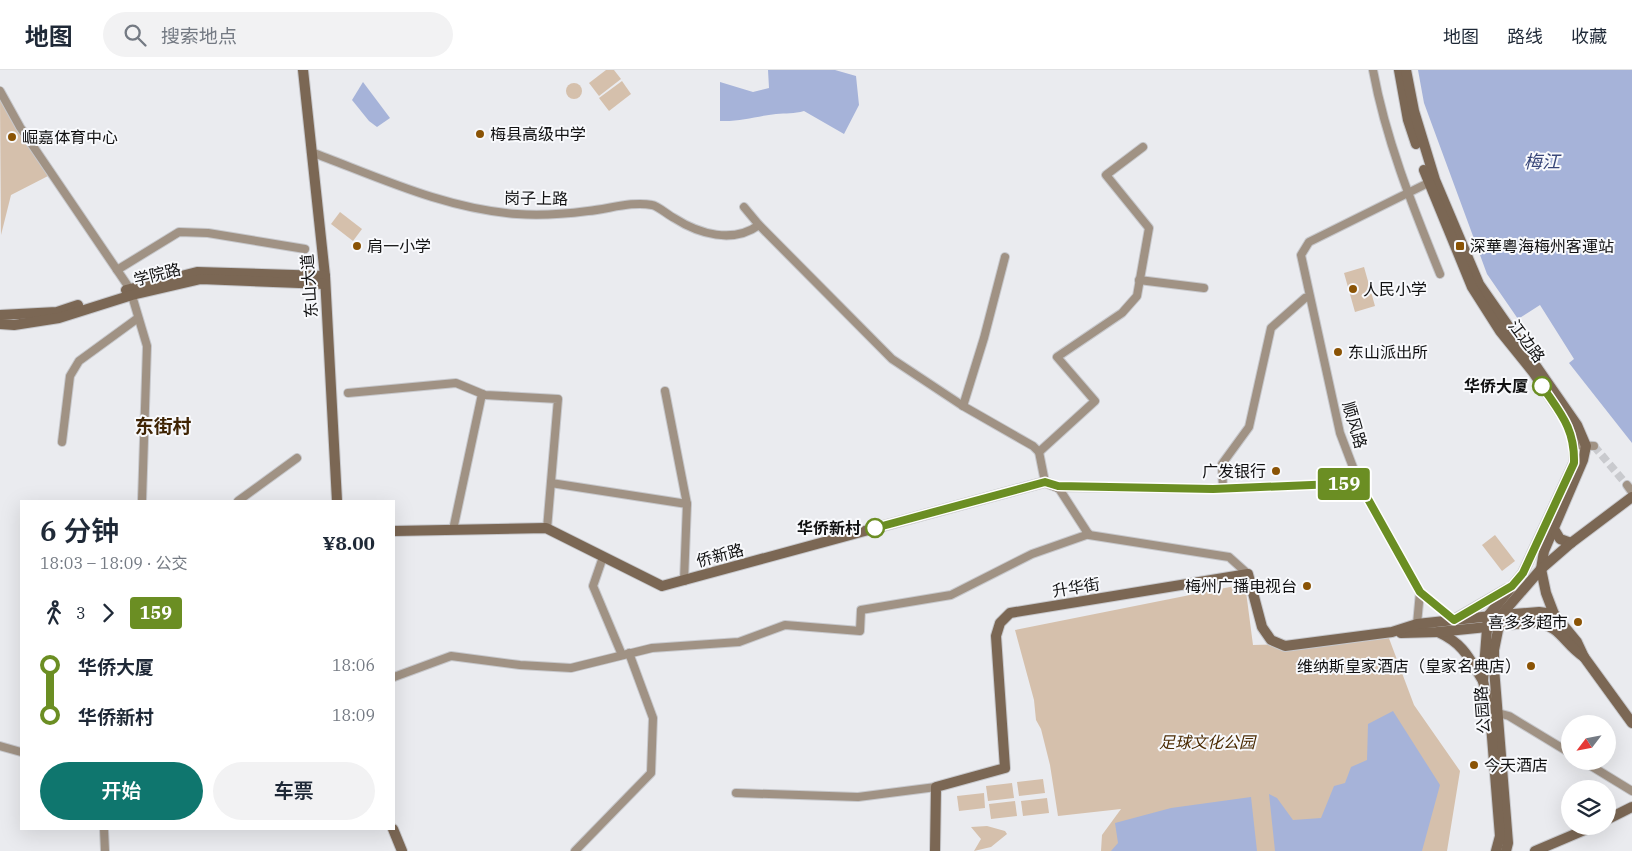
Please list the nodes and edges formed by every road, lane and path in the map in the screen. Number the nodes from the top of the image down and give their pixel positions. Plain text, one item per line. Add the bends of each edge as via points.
1 (303, 70) edge
2 (1373, 70) edge
3 (1399, 70) edge
4 (1406, 70) edge
5 (0, 91) edge
6 (1143, 147) dead end
7 (311, 152) junction
8 (1428, 183) junction
9 (1407, 192) junction
10 (744, 207) dead end
11 (759, 225) junction
12 (305, 248) dead end
13 (1005, 257) dead end
14 (117, 270) junction
15 (1440, 274) dead end
16 (325, 280) junction
17 (1140, 280) junction
18 (1204, 288) dead end
19 (131, 292) junction
20 (1305, 298) dead end
21 (0, 315) edge
22 (138, 318) junction
23 (0, 324) edge
24 (665, 391) dead end
25 (348, 393) dead end
26 (482, 394) junction
27 (963, 406) junction
28 (62, 442) dead end
29 (1574, 445) junction
30 (1590, 446) junction
31 (1039, 452) junction
32 (297, 458) dead end
33 (1045, 482) junction
34 (551, 483) junction
35 (1359, 483) junction
36 (1058, 486) junction
37 (1223, 489) junction
38 (1630, 493) edge
39 (142, 500) edge
40 (239, 500) edge
41 (336, 500) edge
42 (688, 504) junction
43 (547, 529) junction
44 (1554, 529) junction
45 (453, 530) junction
46 (395, 531) edge
47 (1089, 534) junction
48 (1572, 543) junction
49 (603, 557) junction
50 (1542, 569) junction
51 (1248, 574) junction
52 (684, 581) junction
53 (1512, 586) junction
54 (1420, 592) junction
55 (1554, 614) junction
56 (1454, 620) junction
57 (1500, 620) junction
58 (1488, 622) junction
59 (1417, 624) junction
60 (1392, 632) junction
61 (1438, 632) junction
62 (626, 654) junction
63 (1584, 657) junction
64 (395, 677) edge
65 (1483, 681) junction
66 (1493, 712) junction
67 (1632, 723) edge
68 (0, 746) edge
69 (1561, 748) edge
70 (20, 752) edge
71 (1598, 770) edge
72 (936, 787) junction
73 (1632, 791) edge
74 (736, 793) dead end
75 (1632, 807) edge
76 (1616, 815) edge
77 (104, 830) edge
78 (393, 830) edge
79 (1573, 835) edge
80 (105, 851) edge
81 (402, 851) edge
82 (575, 851) edge
83 (935, 851) edge
84 (1496, 851) edge
85 (1506, 851) edge
86 (1535, 851) edge

1 - 7 street, 东山大道
2 - 9 street via 1379,104
3 - 8 street, 江边路 via 1408,120
4 - 30 street, 江边路 via 1414,112 1435,180 1479,284
5 - 14 street via 20,127
6 - 17 street via 1106,175 1149,228
7 - 11 street, 岗子上路 via 452,205 538,214 634,204 654,205 707,234 730,235 751,231
7 - 16 street, 东山大道
8 - 9 street, 顺风路
8 - 29 street, 江边路 via 1472,286 1500,331 1570,427
9 - 15 street
9 - 35 street, 顺风路 via 1309,242 1301,255 1340,433
10 - 11 street
11 - 27 street via 892,360
12 - 14 street via 208,233 180,232
13 - 27 street
14 - 19 street
16 - 19 street, 学院路 via 197,272
16 - 41 street, 东山大道
17 - 18 street
17 - 31 street via 1136,296 1122,313 1057,357 1095,401
19 - 21 street, 学院路 via 57,312
19 - 22 street
19 - 23 street, 学院路 via 59,318
20 - 37 street via 1271,328 1249,428 1222,464
22 - 28 street via 79,361 70,376
22 - 39 street via 147,346
24 - 42 street
25 - 26 street via 456,383
26 - 34 street via 558,399
26 - 45 street
27 - 31 street
29 - 30 street
29 - 53 street, 江边路 via 1572,466 1523,573
30 - 44 street
31 - 33 street
32 - 40 street
33 - 36 street
33 - 52 street, 侨新路
34 - 42 street
34 - 43 street
35 - 37 street
35 - 54 street, 顺风路
36 - 37 street
36 - 47 street
38 - 48 street
42 - 52 street
43 - 45 street, 侨新路
43 - 49 street, 侨新路
44 - 48 street via 1560,540
44 - 50 street via 1544,551
45 - 46 street, 侨新路
47 - 51 street via 1229,557
47 - 62 street via 1032,554 951,595 861,610 860,631 785,625 739,642 652,648
48 - 50 street
49 - 52 street, 侨新路 via 662,586
49 - 62 street via 593,586
50 - 55 street
50 - 57 street
51 - 60 street via 1262,627 1271,640 1285,646
51 - 72 street, 升华街 via 1010,613 1000,623 996,636 1005,768
53 - 56 street
53 - 58 street, 江边路
54 - 56 street, 顺风路
54 - 59 street
55 - 57 street via 1540,612
55 - 63 street via 1577,642
56 - 58 street
56 - 59 street
57 - 58 street
57 - 63 street via 1548,624
57 - 66 street, 公园路 via 1494,650
58 - 61 street
58 - 65 street, 公园路
59 - 60 street
60 - 61 street
61 - 65 street via 1465,649
62 - 64 street via 571,668 451,656
62 - 82 street via 653,718 651,773
63 - 67 street
65 - 66 street, 公园路
66 - 69 street via 1509,716
66 - 84 street, 公园路 via 1500,836
66 - 85 street, 公园路 via 1508,842
68 - 70 street
71 - 73 street
72 - 74 street via 858,797
72 - 83 street
75 - 76 street
77 - 80 street
78 - 81 street
79 - 86 street

